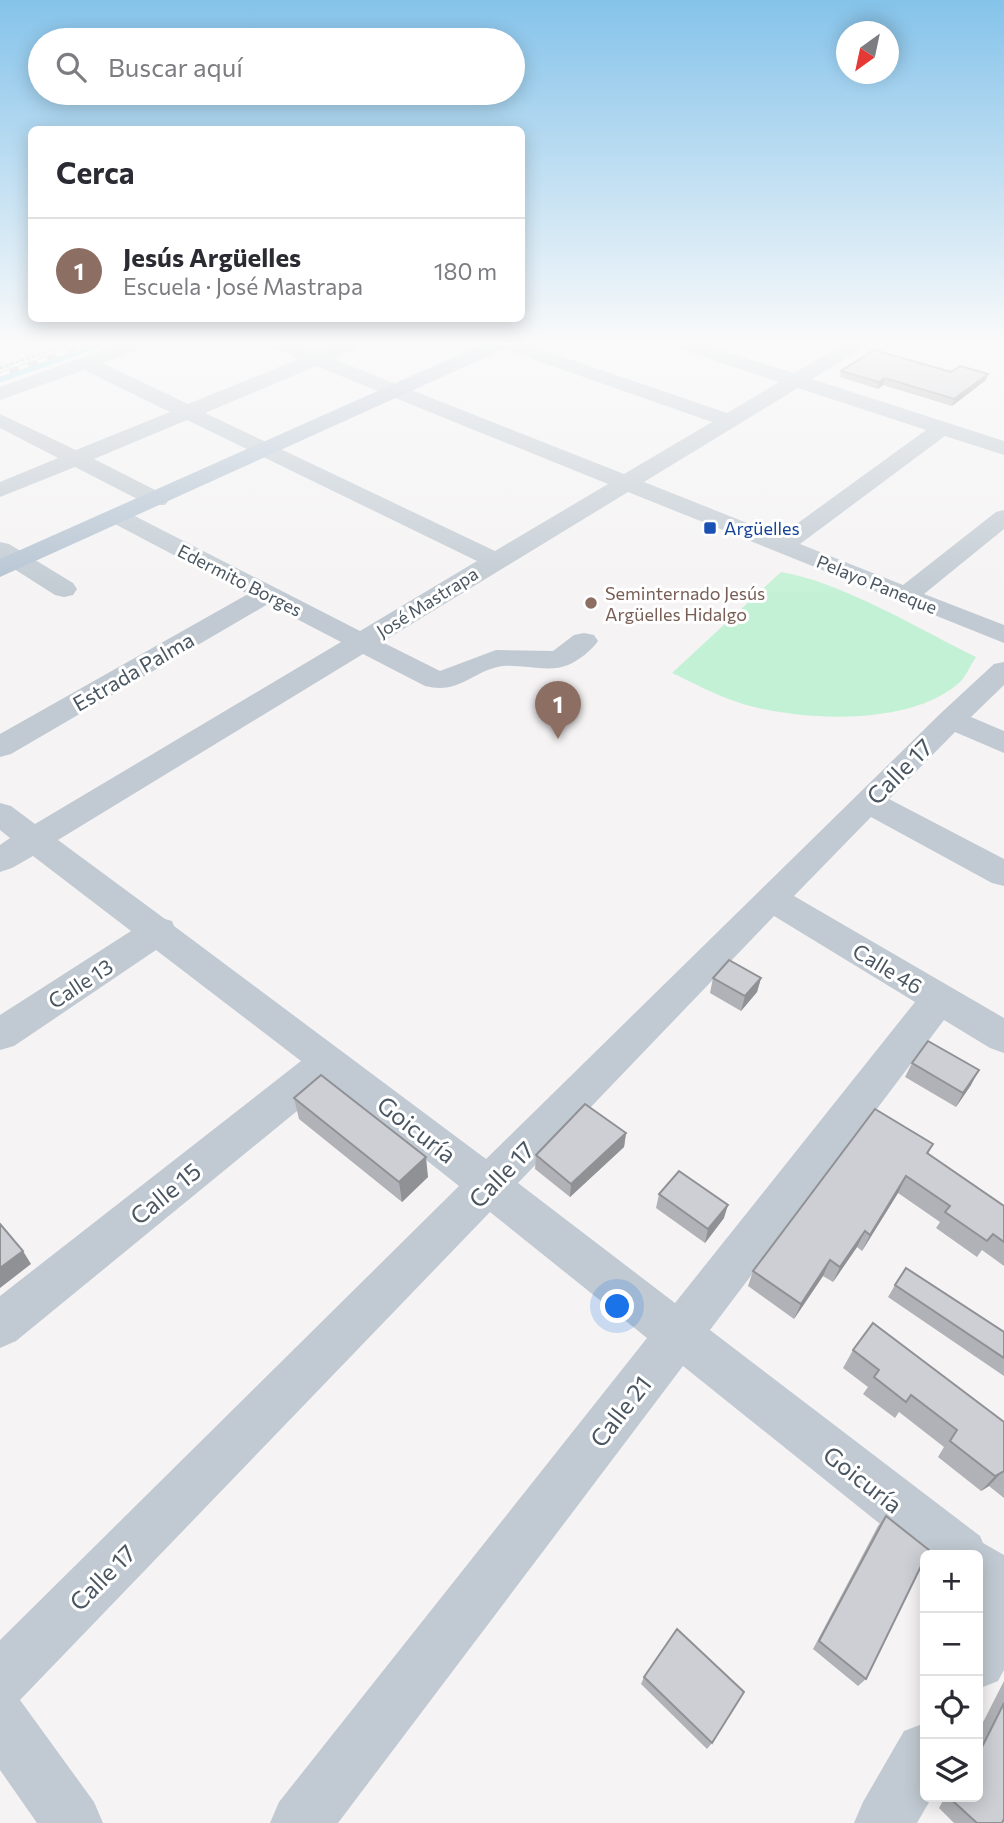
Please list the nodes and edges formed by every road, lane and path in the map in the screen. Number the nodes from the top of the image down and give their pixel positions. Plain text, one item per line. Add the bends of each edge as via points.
1 (21, 430) edge
2 (145, 430) edge
3 (227, 430) edge
4 (309, 430) edge
5 (492, 430) edge
6 (711, 430) edge
7 (939, 430) edge
8 (948, 430) edge
9 (1004, 448) edge
10 (268, 449) junction
11 (78, 458) junction
12 (624, 483) junction
13 (0, 490) edge
14 (158, 500) junction
15 (119, 517) junction
16 (1004, 517) edge
17 (782, 546) junction
18 (6, 559) edge
19 (494, 560) junction
20 (64, 589) dead end
21 (267, 594) junction
22 (905, 596) junction
23 (1004, 635) edge
24 (584, 641) dead end
25 (362, 642) junction
26 (1004, 670) edge
27 (951, 719) junction
28 (1004, 743) edge
29 (0, 747) edge
30 (868, 802) junction
31 (0, 814) edge
32 (17, 850) edge
33 (1004, 874) edge
34 (771, 898) junction
35 (159, 930) junction
36 (939, 998) junction
37 (7, 1020) edge
38 (1004, 1037) edge
39 (330, 1060) junction
40 (490, 1186) junction
41 (0, 1325) edge
42 (680, 1335) junction
43 (955, 1550) edge
44 (983, 1572) edge
45 (1004, 1589) edge
46 (1004, 1615) edge
47 (983, 1652) edge
48 (0, 1680) edge
49 (0, 1720) edge
50 (920, 1761) edge
51 (73, 1823) edge
52 (300, 1823) edge
53 (884, 1823) edge

1 - 11 street
2 - 11 street
3 - 10 street
4 - 10 main road
5 - 12 street, Pelayo Paneque
6 - 12 street, José Mastrapa
7 - 17 street
8 - 9 street
10 - 14 main road
10 - 19 street
11 - 13 street
11 - 14 street
12 - 17 street, Pelayo Paneque
12 - 19 street, José Mastrapa
14 - 15 main road
15 - 18 main road
15 - 21 street, Edermito Borges
16 - 22 street
17 - 22 street, Pelayo Paneque
18 - 20 street
19 - 25 street, José Mastrapa
21 - 25 street, Edermito Borges
21 - 29 street, Estrada Palma
22 - 23 street, Pelayo Paneque
24 - 25 street, Edermito Borges via 559,659 496,658 450,679 435,680
25 - 32 street, José Mastrapa
26 - 27 street, Calle 17
27 - 28 street
27 - 30 street, Calle 17
30 - 33 street
30 - 34 street, Calle 17
31 - 32 street, Goicuría
32 - 35 street, Goicuría
34 - 36 street, Calle 46
34 - 40 street, Calle 17
35 - 37 street, Calle 13
35 - 39 street, Goicuría
36 - 38 street, Calle 46
36 - 42 street, Calle 21
39 - 40 street, Goicuría
39 - 41 street, Calle 15
40 - 42 street, Goicuría
40 - 48 street, Calle 17
42 - 43 street, Goicuría
42 - 52 street, Calle 21
44 - 45 street
46 - 47 street
49 - 51 street
50 - 53 street

